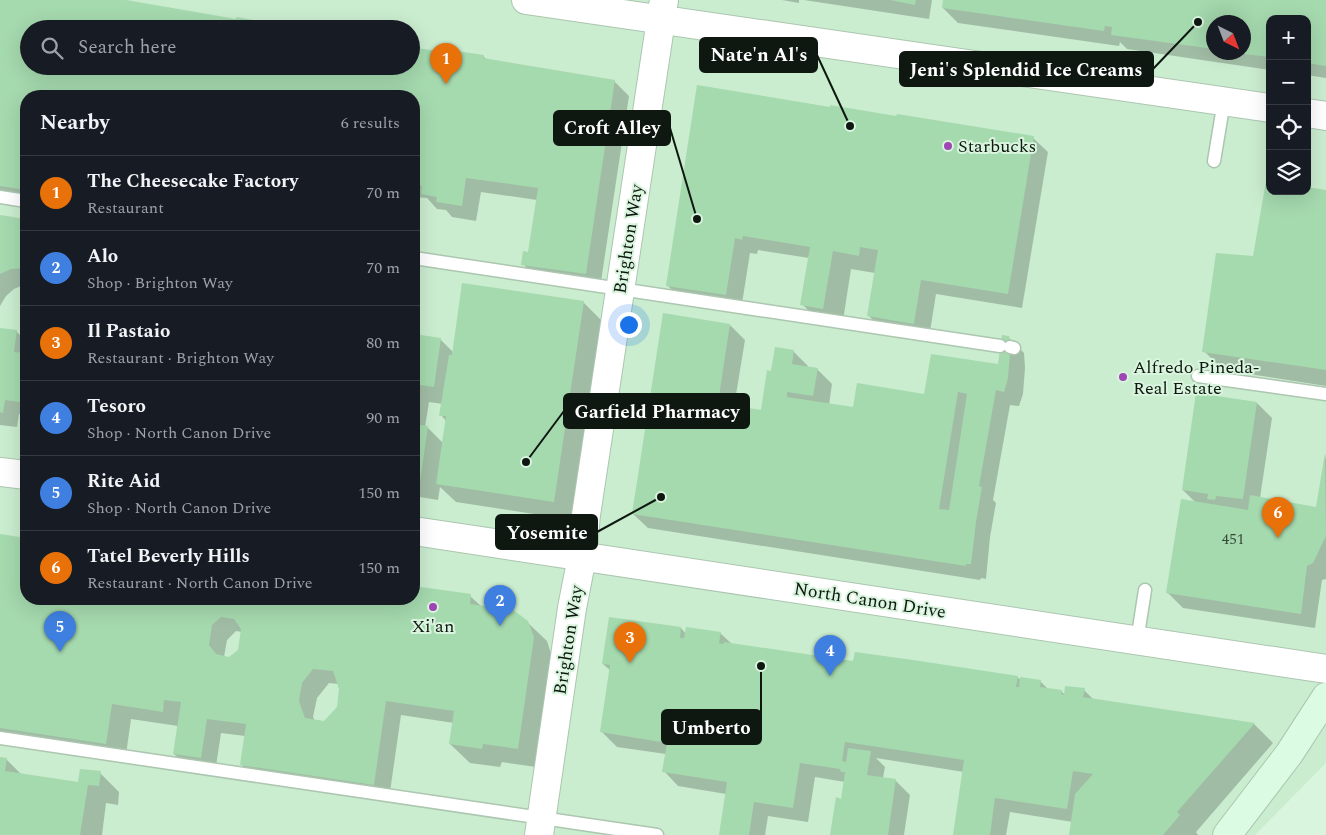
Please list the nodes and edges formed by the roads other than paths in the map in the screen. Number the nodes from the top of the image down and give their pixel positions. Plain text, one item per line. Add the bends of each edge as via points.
1 (526, 0) edge
2 (662, 10) edge
3 (1224, 101) junction
4 (1266, 107) edge
5 (1311, 114) edge
6 (1326, 116) edge
7 (1214, 162) dead end
8 (0, 197) edge
9 (20, 200) edge
10 (420, 259) edge
11 (620, 289) junction
12 (1008, 347) dead end
13 (1198, 376) dead end
14 (1326, 394) edge
15 (0, 472) edge
16 (20, 475) edge
17 (420, 533) edge
18 (582, 557) junction
19 (1145, 590) dead end
20 (1137, 641) junction
21 (1326, 669) edge
22 (1326, 697) edge
23 (0, 738) edge
24 (540, 826) edge
25 (657, 835) edge
26 (1227, 835) edge

1 - 2 street
2 - 3 street
2 - 11 street, Brighton Way
3 - 4 street
3 - 7 lane
5 - 6 street
8 - 9 lane
10 - 11 lane
11 - 12 lane
11 - 18 street, Brighton Way
13 - 14 lane
15 - 16 street
17 - 18 street, North Canon Drive
18 - 20 street, North Canon Drive
18 - 24 street, Brighton Way
19 - 20 lane
20 - 21 street, North Canon Drive
22 - 26 main road via 1289,754
23 - 24 lane
24 - 25 lane

